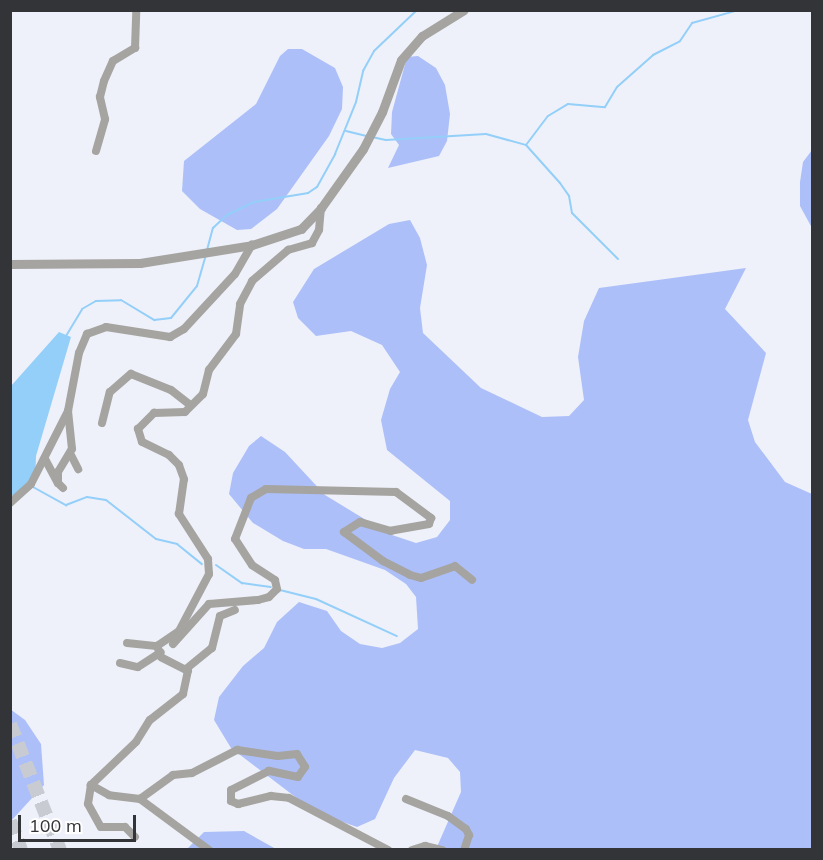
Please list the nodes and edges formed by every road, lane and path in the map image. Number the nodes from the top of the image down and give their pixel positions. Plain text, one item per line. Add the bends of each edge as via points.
1 (136, 10) edge
2 (464, 10) edge
3 (96, 151) dead end
4 (321, 208) junction
5 (252, 245) junction
6 (10, 264) edge
7 (190, 405) junction
8 (68, 411) junction
9 (102, 423) dead end
10 (71, 455) junction
11 (45, 459) junction
12 (78, 469) dead end
13 (10, 502) edge
14 (472, 580) dead end
15 (235, 610) dead end
16 (128, 643) dead end
17 (158, 650) junction
18 (120, 663) dead end
19 (186, 669) junction
20 (91, 785) junction
21 (140, 799) junction
22 (406, 799) dead end
23 (135, 837) dead end
24 (209, 849) edge
25 (388, 849) edge
26 (412, 849) edge
27 (443, 849) edge
28 (464, 849) edge

1 - 3 street via 135,48 113,61 104,81 100,96 105,119
2 - 4 street via 411,46 401,60 365,144
4 - 5 street via 301,229
4 - 7 street via 319,230 312,243 288,250 252,281 240,304 236,334 209,370 203,394
5 - 6 street via 102,266
5 - 8 street via 235,274 184,329 170,337 106,327 87,334 79,353
7 - 9 street via 171,390 131,374 110,392
7 - 17 street via 185,412 154,413 138,429 142,442 169,455 179,465 184,479 179,514 210,567 186,621
8 - 10 street
8 - 11 street
10 - 11 street via 58,472 60,485
10 - 12 street
11 - 13 street via 32,484
14 - 17 street via 455,566 421,578 410,575 383,561 344,532 360,522 391,531 429,524 431,518 396,492 266,489 251,498 235,539 252,565 275,580 277,589 258,600 209,604 176,642
15 - 19 street via 220,616 212,648
16 - 17 street
17 - 18 street via 138,667
17 - 19 street
19 - 20 street via 187,687 180,699 150,720 136,742
20 - 21 street via 109,795
20 - 23 street via 88,804 102,827 125,826
21 - 24 street
21 - 25 street via 173,775 192,772 237,750 278,756 297,754 305,767 298,777 269,771 231,790 231,801 238,804 271,796 289,798
22 - 28 street via 448,816 466,829 469,835
26 - 27 street

